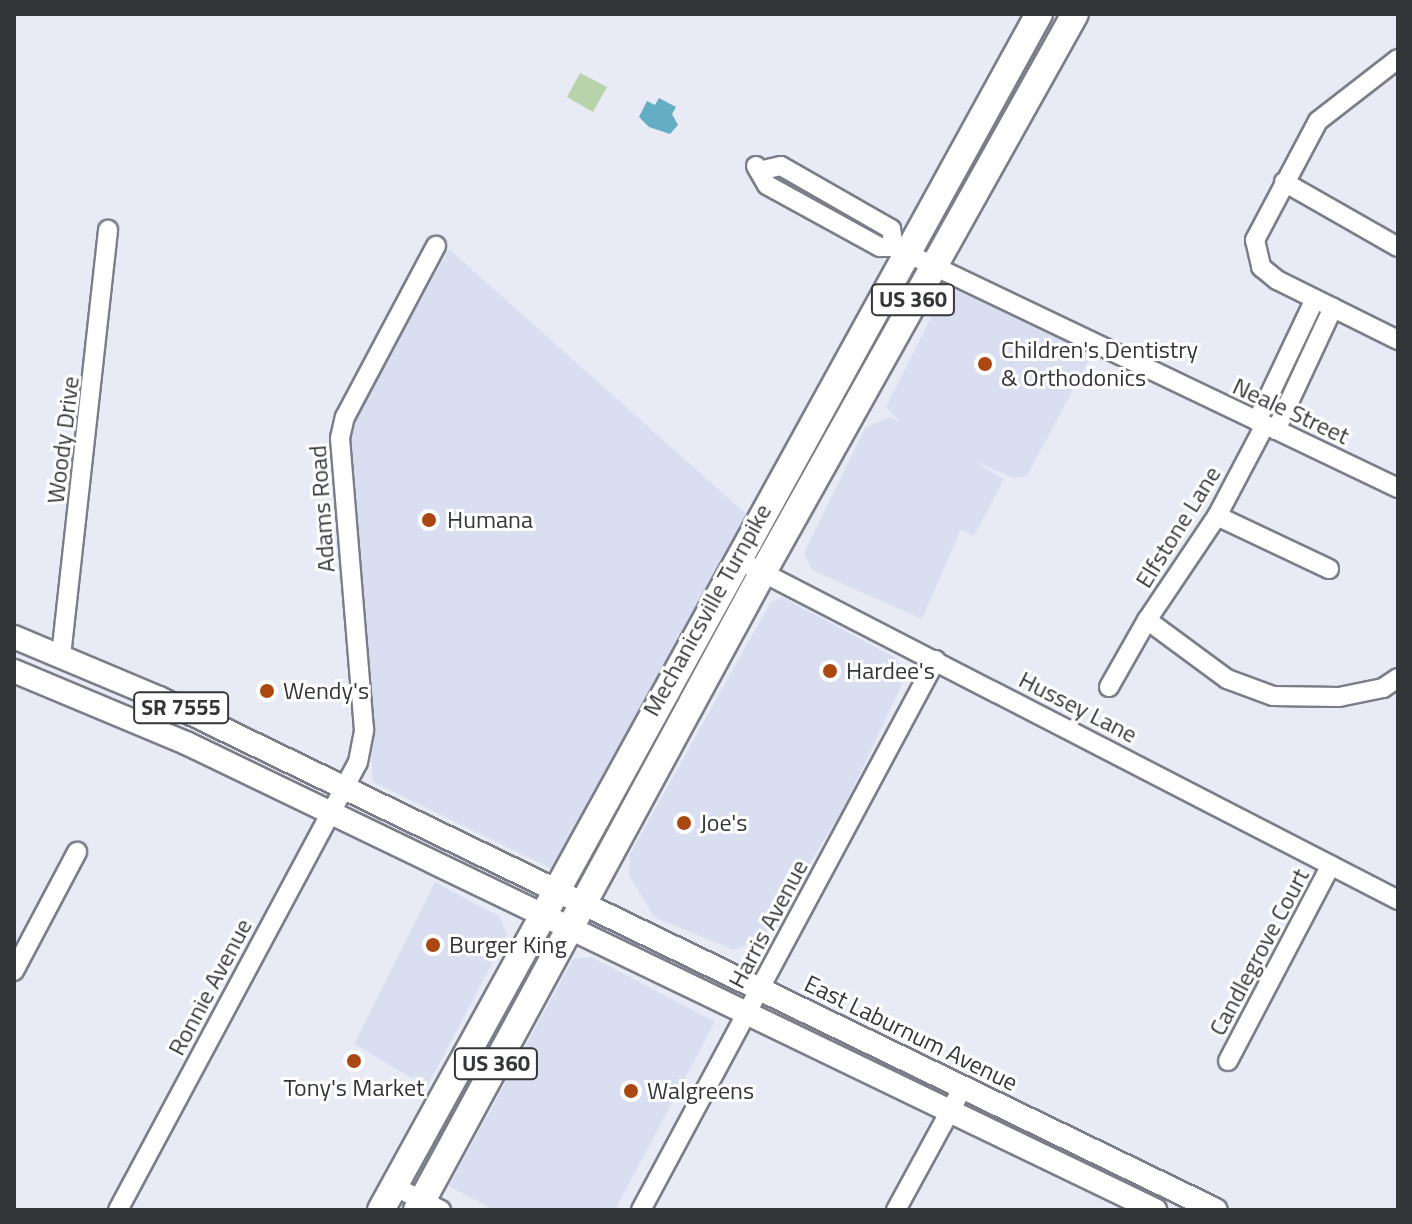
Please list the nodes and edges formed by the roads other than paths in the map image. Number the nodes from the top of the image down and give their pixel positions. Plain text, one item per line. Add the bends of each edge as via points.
1 (1039, 14) edge
2 (1075, 14) edge
3 (1398, 59) edge
4 (760, 168) dead end
5 (1284, 182) junction
6 (108, 230) dead end
7 (436, 246) dead end
8 (1398, 247) edge
9 (899, 249) junction
10 (933, 266) junction
11 (1315, 299) junction
12 (1333, 308) junction
13 (1398, 340) edge
14 (1266, 425) junction
15 (1398, 488) edge
16 (1217, 516) junction
17 (735, 558) junction
18 (1329, 569) dead end
19 (763, 572) junction
20 (1147, 620) junction
21 (14, 637) edge
22 (61, 656) junction
23 (936, 660) junction
24 (14, 671) edge
25 (1398, 678) edge
26 (1109, 687) dead end
27 (345, 787) junction
28 (331, 812) junction
29 (77, 852) dead end
30 (1331, 865) junction
31 (556, 888) junction
32 (1398, 900) edge
33 (583, 903) junction
34 (542, 914) junction
35 (570, 927) junction
36 (14, 971) edge
37 (761, 990) junction
38 (748, 1014) junction
39 (1228, 1061) dead end
40 (963, 1087) junction
41 (949, 1112) junction
42 (1158, 1182) junction
43 (394, 1186) junction
44 (427, 1207) edge
45 (1148, 1208) edge
46 (118, 1210) edge
47 (381, 1210) edge
48 (641, 1210) edge
49 (896, 1210) edge
50 (1216, 1210) edge

1 - 9 highway, Mechanicsville Turnpike / US 360
2 - 10 highway, Mechanicsville Turnpike / US 360
3 - 5 street via 1318,121
4 - 9 street via 781,166 891,229
5 - 8 street
5 - 11 street via 1258,227 1256,256 1277,280
6 - 22 street, Woody Drive
7 - 27 street, Adams Road via 345,417 340,438 364,730 358,762
9 - 10 street, Neale Street
9 - 17 highway, Mechanicsville Turnpike / US 360
10 - 14 street, Neale Street
10 - 19 highway, Mechanicsville Turnpike / US 360
11 - 12 street
11 - 14 street
12 - 13 street
12 - 14 street
14 - 15 street, Neale Street
14 - 16 street, Elfstone Lane
16 - 18 street
16 - 20 street, Elfstone Lane
17 - 19 street, Hussey Lane
17 - 31 highway, Mechanicsville Turnpike / US 360
19 - 23 street, Hussey Lane
19 - 33 highway, Mechanicsville Turnpike / US 360
20 - 25 street, Elfstone Lane via 1227,679 1273,696 1339,697 1383,688
20 - 26 street
21 - 22 main road, SR 7555
22 - 27 main road, SR 7555
23 - 30 street, Hussey Lane
23 - 37 street, Harris Avenue
24 - 28 main road, SR 7555
27 - 28 street, Ronnie Avenue
27 - 31 main road, SR 7555
28 - 34 main road, SR 7555
28 - 46 street, Ronnie Avenue
29 - 36 street
30 - 32 street, Hussey Lane
30 - 39 street, Candlegrove Court
31 - 33 main road, East Laburnum Avenue
31 - 34 highway, Mechanicsville Turnpike / US 360
33 - 35 highway, Mechanicsville Turnpike / US 360
33 - 37 main road, East Laburnum Avenue
34 - 35 main road
34 - 43 highway, Mechanicsville Turnpike / US 360
35 - 38 main road
35 - 44 highway, Mechanicsville Turnpike / US 360
37 - 38 street, Harris Avenue
37 - 40 main road, East Laburnum Avenue
38 - 41 main road
38 - 48 street, Harris Avenue
40 - 41 street
40 - 42 main road, East Laburnum Avenue
41 - 45 main road
41 - 49 street
42 - 45 street
42 - 50 main road, East Laburnum Avenue
43 - 44 street
43 - 47 highway, Mechanicsville Turnpike / US 360

